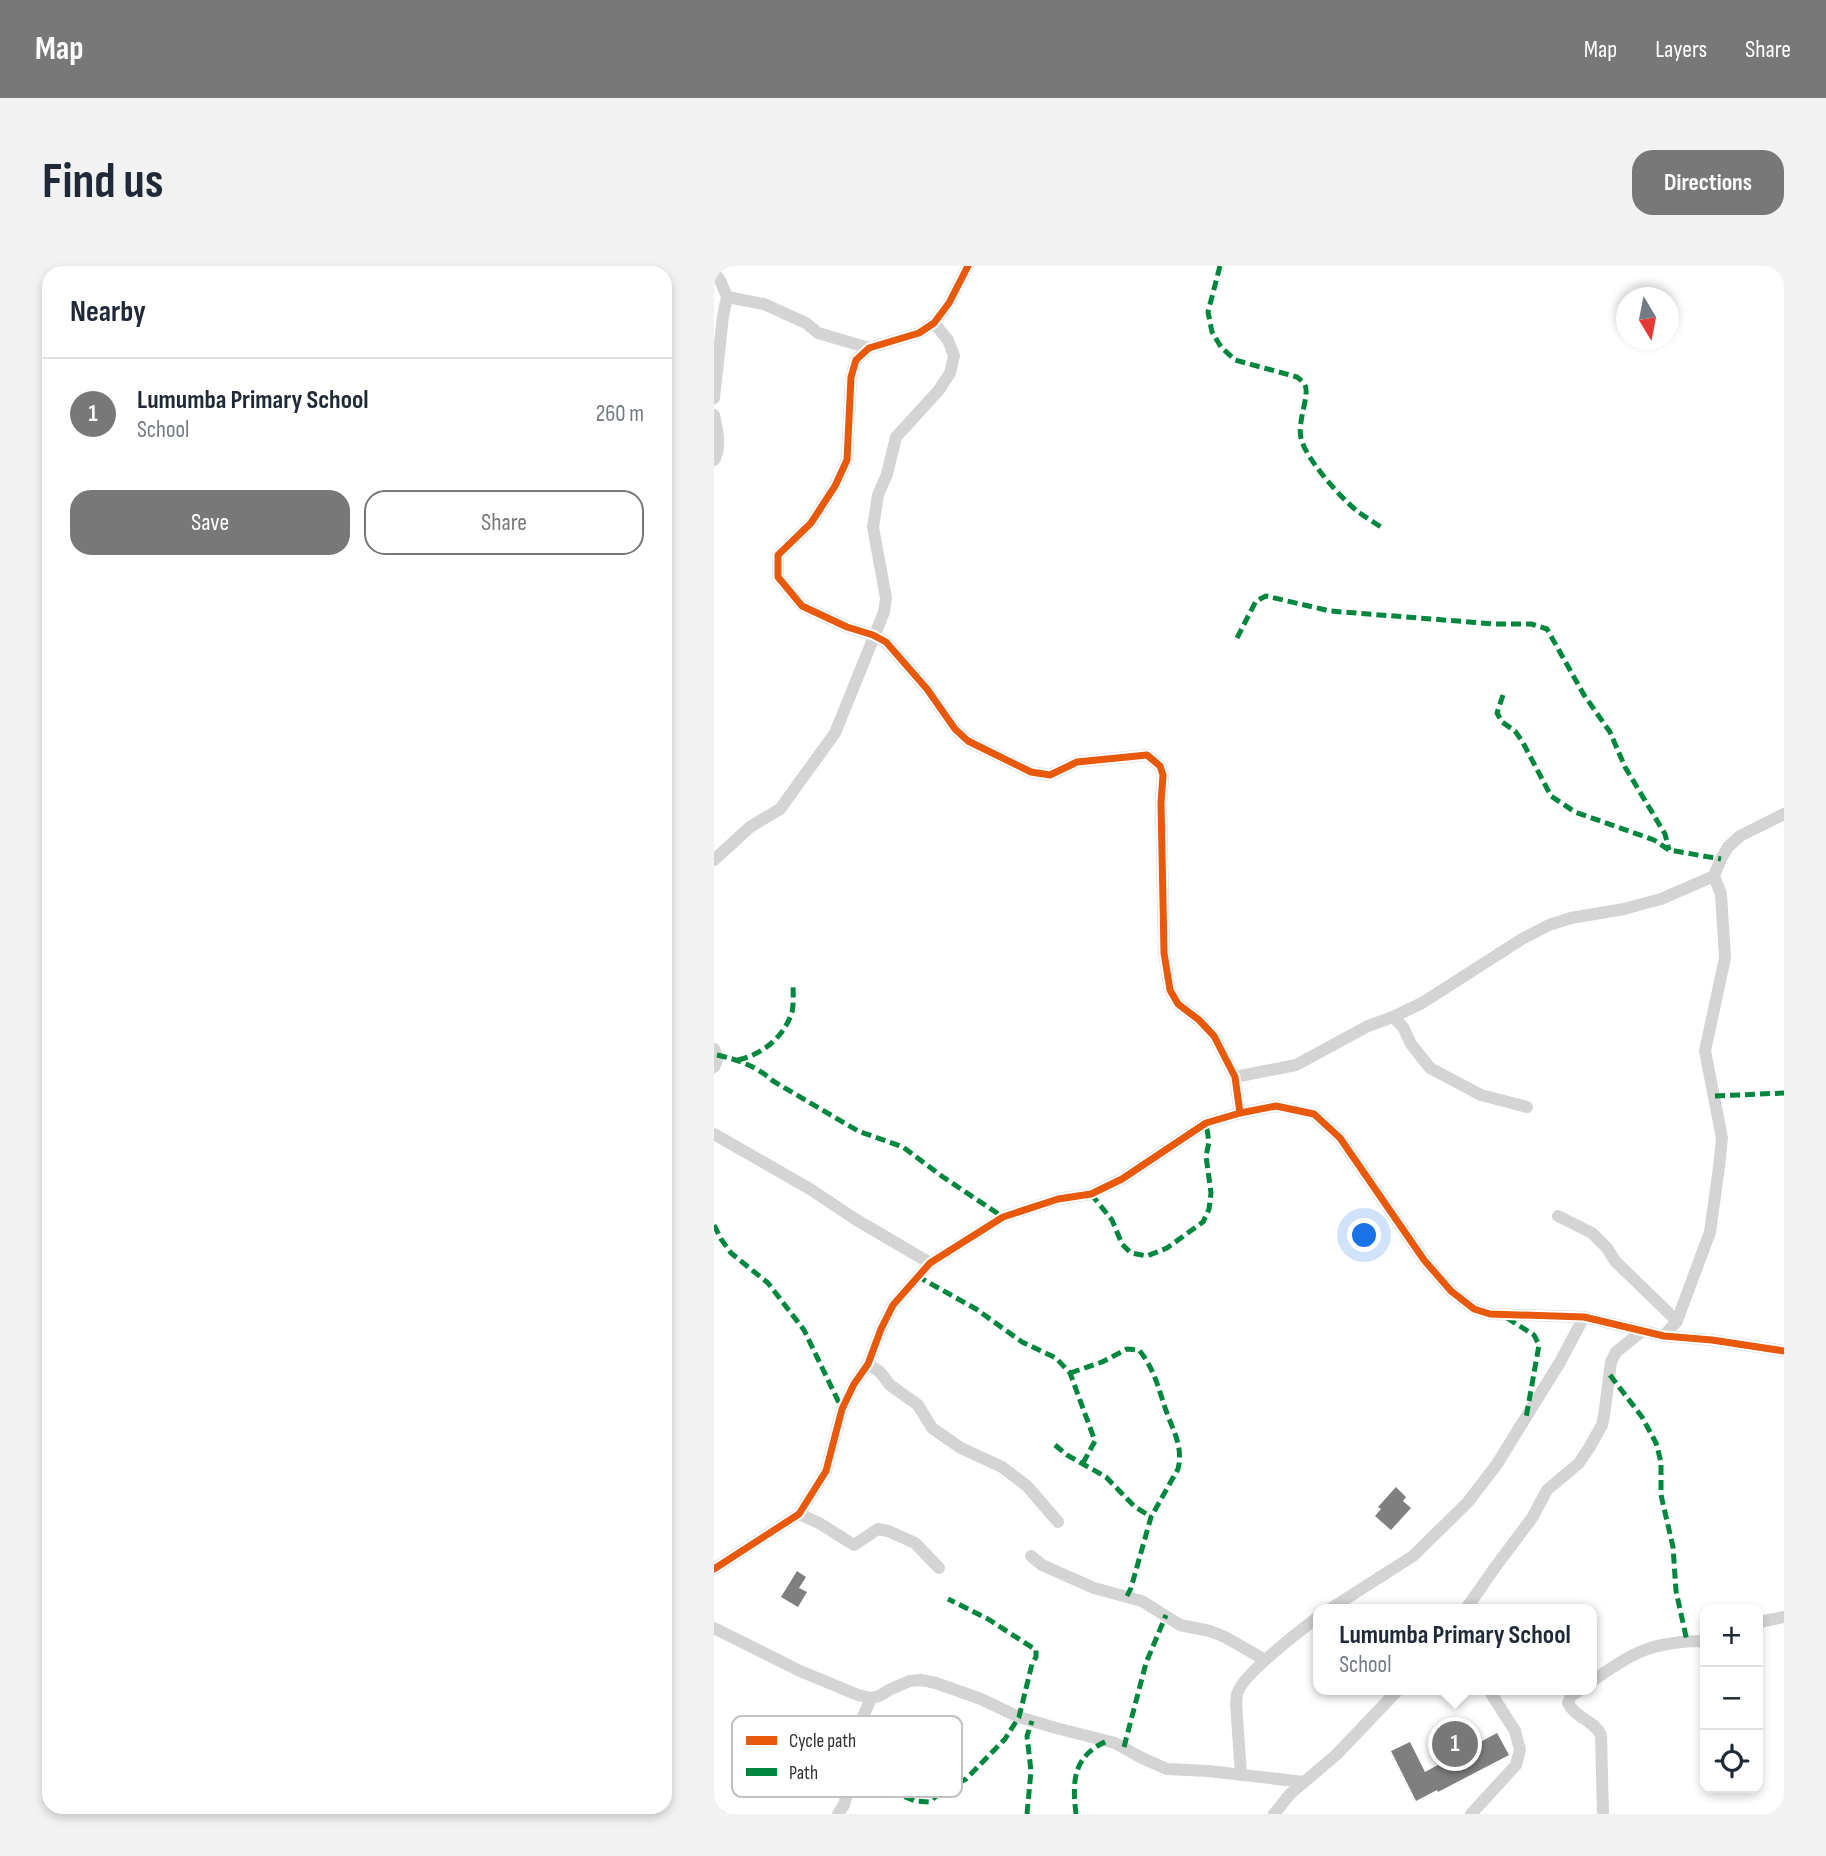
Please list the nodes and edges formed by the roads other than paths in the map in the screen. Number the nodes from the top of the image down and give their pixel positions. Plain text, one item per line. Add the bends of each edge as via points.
1 (968, 266) edge
2 (714, 272) edge
3 (727, 297) junction
4 (934, 323) junction
5 (869, 348) junction
6 (714, 398) edge
7 (714, 415) edge
8 (714, 460) edge
9 (873, 635) junction
10 (1784, 814) edge
11 (714, 860) edge
12 (1714, 876) junction
13 (1393, 1017) junction
14 (714, 1049) edge
15 (714, 1067) edge
16 (1235, 1077) junction
17 (1527, 1107) dead end
18 (1240, 1113) junction
19 (714, 1134) edge
20 (1558, 1216) dead end
21 (930, 1263) junction
22 (1584, 1317) junction
23 (1677, 1321) junction
24 (1641, 1332) junction
25 (1664, 1336) junction
26 (1784, 1350) edge
27 (868, 1364) junction
28 (799, 1514) junction
29 (1058, 1522) dead end
30 (1031, 1556) dead end
31 (714, 1569) edge
32 (939, 1569) dead end
33 (1338, 1604) edge
34 (1469, 1604) edge
35 (1784, 1617) edge
36 (1313, 1621) edge
37 (1763, 1621) edge
38 (714, 1628) edge
39 (1700, 1641) edge
40 (1265, 1660) junction
41 (1597, 1677) edge
42 (1393, 1695) edge
43 (1492, 1695) edge
44 (1572, 1695) edge
45 (871, 1698) junction
46 (863, 1716) edge
47 (1241, 1775) junction
48 (1304, 1782) junction
49 (846, 1797) edge
50 (838, 1814) edge
51 (1274, 1814) edge
52 (1471, 1814) edge
53 (1603, 1814) edge

1 - 4 street
2 - 3 street
3 - 5 street via 764,304 818,332
3 - 6 street
4 - 5 street via 919,333
4 - 9 street via 954,356 939,390 896,437 878,495 873,527 886,598
5 - 9 street via 856,360 851,377 847,460 811,523 778,555 778,577 802,606
7 - 8 street via 719,442
9 - 11 street via 835,733 800,783 780,809 750,827
9 - 16 street via 886,642 968,741 1031,772 1050,775 1077,762 1147,754 1160,766 1164,953 1170,990 1178,1004 1214,1036
10 - 12 street via 1740,836 1728,847
12 - 13 street via 1661,899 1549,925
12 - 23 street via 1721,894 1725,958 1705,1051 1722,1138 1710,1232
13 - 16 street via 1296,1065
13 - 17 street via 1430,1068 1481,1095
14 - 15 street
16 - 18 street
18 - 21 street via 1206,1123 1122,1179 1090,1194 1003,1217
18 - 22 street via 1276,1106 1314,1114 1340,1138 1424,1260 1474,1310
19 - 21 street
20 - 23 street via 1592,1233
21 - 27 street via 893,1306
22 - 24 street
22 - 33 street via 1497,1464 1468,1502 1413,1556
23 - 25 street
24 - 25 street
24 - 34 street via 1613,1356 1602,1424 1583,1458 1546,1490 1532,1518
25 - 26 street
27 - 28 street via 842,1409 826,1471
27 - 29 street via 918,1405 932,1428 1002,1467 1027,1486
28 - 31 street
28 - 32 street via 854,1545 878,1528 888,1531 915,1543
30 - 40 street via 1094,1588 1142,1601 1180,1625 1225,1637
35 - 37 street
36 - 40 street
38 - 45 street via 811,1676
39 - 41 street via 1643,1650
40 - 47 street via 1238,1691
42 - 48 street
43 - 52 street via 1516,1731 1520,1750 1516,1765
44 - 53 street via 1568,1703 1572,1711 1601,1735
45 - 46 street
45 - 47 street via 910,1681 936,1683 1020,1717 1115,1743 1167,1769
47 - 48 street
48 - 51 street
49 - 50 street

